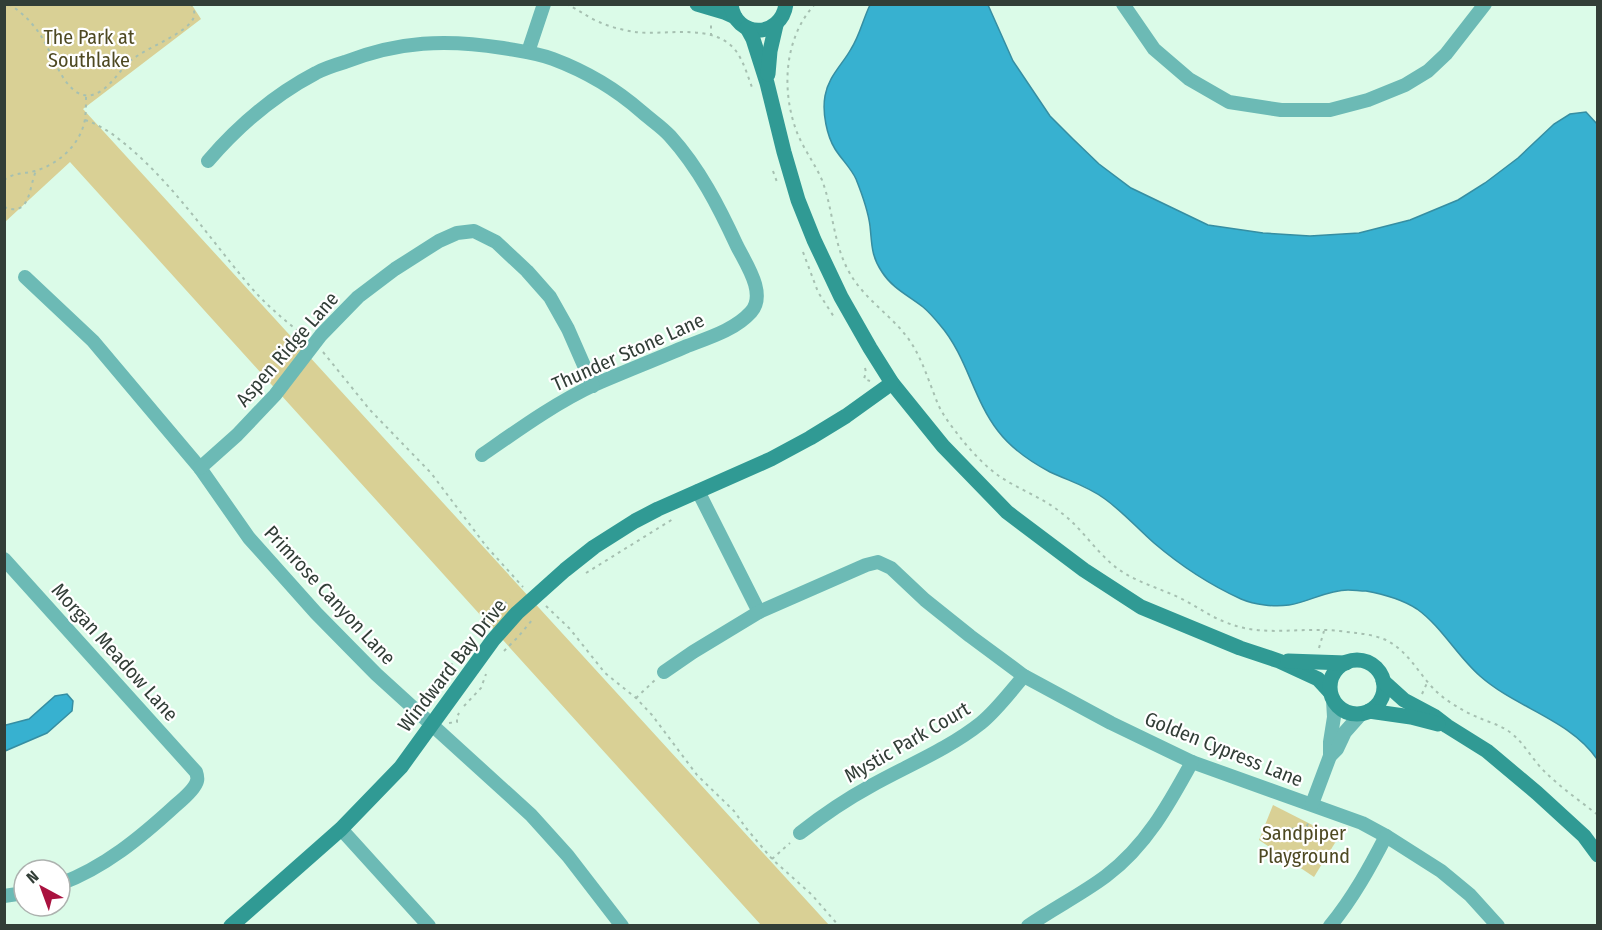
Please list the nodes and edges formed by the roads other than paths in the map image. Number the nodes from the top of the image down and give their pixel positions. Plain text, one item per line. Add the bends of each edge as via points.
1 (544, 4) edge
2 (697, 4) edge
3 (1123, 4) edge
4 (1485, 4) edge
5 (787, 7) edge
6 (733, 11) edge
7 (776, 25) junction
8 (747, 28) junction
9 (528, 52) junction
10 (767, 83) junction
11 (208, 161) dead end
12 (25, 276) dead end
13 (890, 385) junction
14 (593, 386) junction
15 (482, 455) dead end
16 (200, 468) junction
17 (698, 491) junction
18 (4, 559) edge
19 (759, 612) junction
20 (1279, 661) junction
21 (1346, 663) junction
22 (664, 672) road end
23 (1024, 676) junction
24 (1383, 681) junction
25 (1332, 696) junction
26 (1365, 712) junction
27 (431, 725) junction
28 (1447, 726) junction
29 (1330, 756) junction
30 (1192, 762) junction
31 (1312, 804) junction
32 (341, 829) junction
33 (800, 833) road end
34 (1386, 836) junction
35 (1598, 855) edge
36 (72, 880) edge
37 (231, 926) edge
38 (429, 926) edge
39 (622, 926) edge
40 (1028, 926) edge
41 (1330, 926) edge
42 (1498, 926) edge

1 - 9 street
2 - 6 street
3 - 4 street via 1154,49 1189,80 1230,102 1281,110 1330,110 1405,85 1446,54
5 - 7 street
6 - 8 street
7 - 8 street via 762,30
7 - 10 street
8 - 10 street
9 - 11 street via 448,42 407,44 359,56 317,72 278,95 249,118
9 - 14 street, Thunder Stone Lane via 593,78 628,100 669,134 715,200 756,285 757,302 738,324
10 - 13 street via 806,220 841,297
12 - 16 street, Primrose Canyon Lane via 93,341
13 - 17 street, Windward Bay Drive via 810,438
13 - 20 street via 1007,512 1084,570 1141,607
14 - 15 street, Thunder Stone Lane via 535,418
14 - 16 street, Aspen Ridge Lane via 550,297 495,242 474,231 457,233 394,268 358,297 321,335 275,395
16 - 27 street, Primrose Canyon Lane via 249,538 316,613
17 - 19 street
17 - 27 street, Windward Bay Drive via 617,532 540,591 493,640
18 - 36 street, Morgan Meadow Lane via 196,772 197,781 189,794 130,845
19 - 22 street
19 - 23 street, Golden Cypress Lane via 878,562 891,568 925,600
20 - 21 street
20 - 25 street via 1318,679
21 - 24 street via 1373,666
21 - 25 street via 1333,675
23 - 30 street, Golden Cypress Lane
23 - 33 street, Mystic Park Court via 983,722 963,737 868,787
24 - 26 street via 1381,699
24 - 28 street via 1404,700
25 - 26 street via 1345,711
25 - 29 street
26 - 28 street
26 - 29 street via 1345,732
27 - 32 street, Windward Bay Drive via 400,767
27 - 39 street, Primrose Canyon Lane via 531,815
28 - 35 street via 1487,751 1537,792 1584,836
29 - 31 street
30 - 31 street, Golden Cypress Lane
30 - 40 street via 1154,827 1130,855 1107,875
31 - 34 street, Golden Cypress Lane
32 - 37 street, Windward Bay Drive
32 - 38 street
34 - 41 street via 1374,861
34 - 42 street, Golden Cypress Lane via 1449,877

